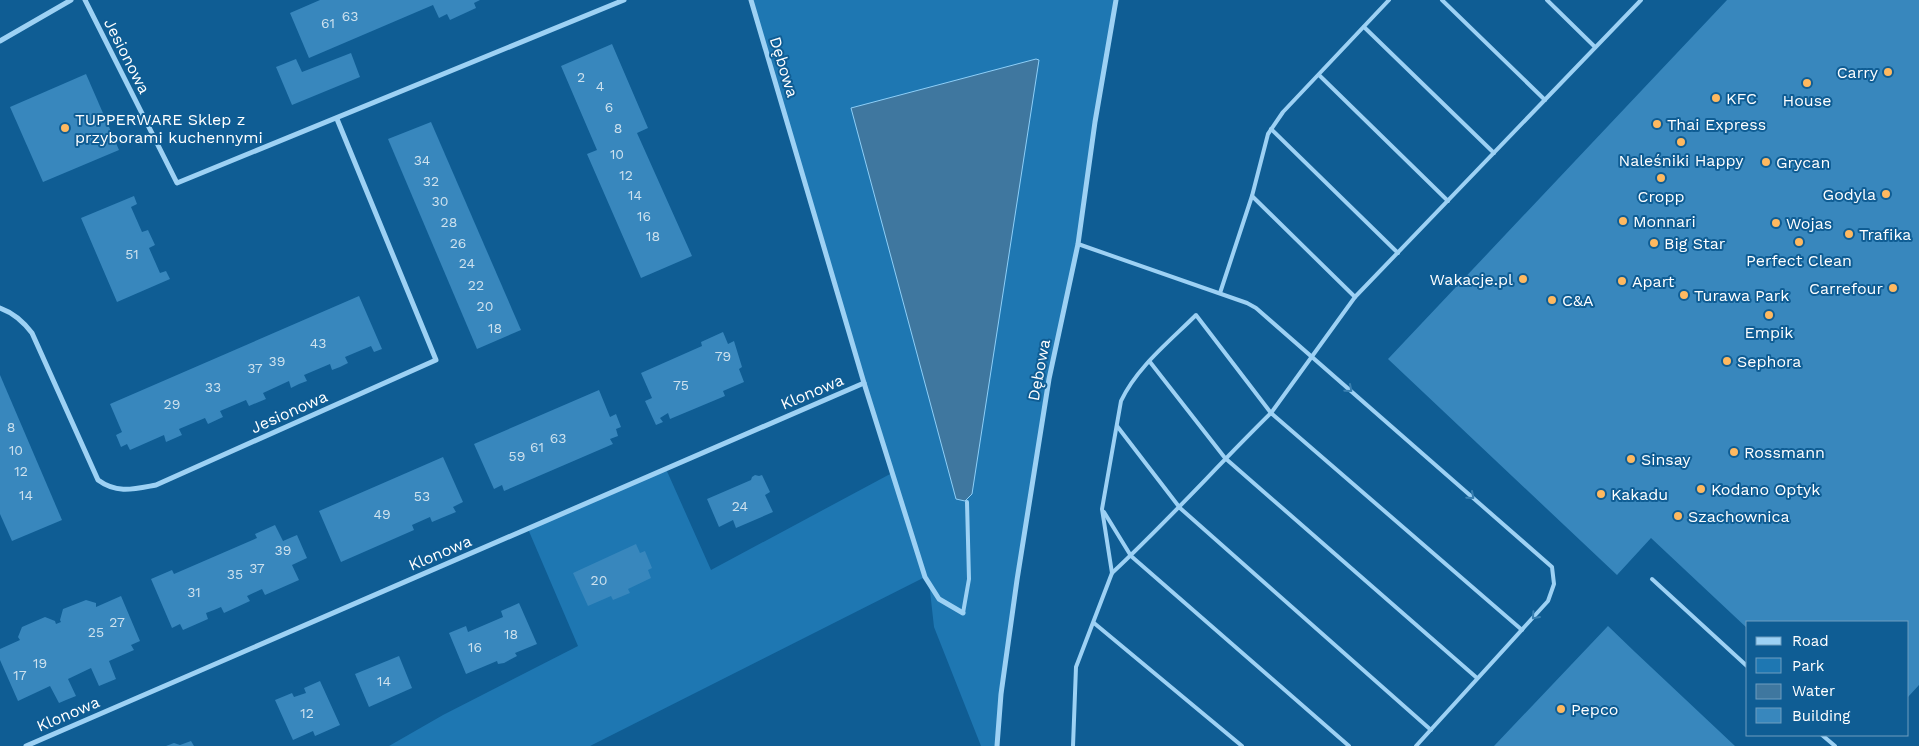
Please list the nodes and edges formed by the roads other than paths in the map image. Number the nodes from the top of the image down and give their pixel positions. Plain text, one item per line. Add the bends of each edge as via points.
1 (71, 0) edge
2 (85, 0) edge
3 (624, 0) edge
4 (751, 0) edge
5 (1116, 0) edge
6 (1389, 0) edge
7 (1442, 0) edge
8 (1546, 0) edge
9 (1641, 0) edge
10 (1364, 26) junction
11 (0, 42) edge
12 (1595, 47) junction
13 (1319, 75) junction
14 (1545, 100) junction
15 (337, 119) junction
16 (1271, 129) junction
17 (1494, 153) junction
18 (1252, 196) junction
19 (1448, 201) junction
20 (1078, 244) junction
21 (1398, 253) junction
22 (1220, 293) junction
23 (1355, 297) junction
24 (0, 308) edge
25 (1312, 357) junction
26 (1150, 362) junction
27 (864, 383) junction
28 (1271, 413) junction
29 (1117, 426) junction
30 (1225, 458) junction
31 (967, 502) dead end
32 (1180, 508) junction
33 (1102, 509) junction
34 (1131, 556) junction
35 (1112, 573) junction
36 (1652, 579) dead end
37 (963, 613) joint
38 (1094, 622) junction
39 (1522, 630) junction
40 (1746, 665) edge
41 (1477, 678) junction
42 (1431, 730) junction
43 (1823, 736) edge
44 (26, 746) edge
45 (998, 746) edge
46 (1073, 746) edge
47 (1242, 746) edge
48 (1349, 746) edge
49 (1416, 746) edge
50 (1835, 746) edge

1 - 11 street
2 - 15 street, Jesionowa via 177,184
3 - 15 street, Jesionowa
4 - 27 street, Dębowa
5 - 20 street, Dębowa
6 - 10 lane
7 - 14 lane
8 - 12 lane
9 - 12 lane
10 - 13 lane
10 - 17 lane
12 - 14 lane
13 - 16 lane
13 - 19 lane
14 - 17 lane
15 - 24 street, Jesionowa via 436,360 156,485 117,490 98,480 32,333 22,320
16 - 18 lane
16 - 21 lane
17 - 19 lane
18 - 22 lane
18 - 23 lane
19 - 21 lane
20 - 22 lane
20 - 45 street, Dębowa via 1049,379 1029,502 1007,646
21 - 23 lane
22 - 25 lane via 1256,308
23 - 25 lane
25 - 28 lane
25 -> 39 lane via 1552,567 1554,584 1548,601
26 - 28 lane via 1196,315
26 - 29 lane via 1128,386 1121,401
26 - 30 lane
27 - 37 street, Dębowa via 925,576 939,599
27 - 44 street, Klonowa
28 - 30 lane
28 - 39 lane
29 - 32 lane
29 - 33 lane
30 - 32 lane
30 - 41 lane
31 - 37 lane via 969,579
32 - 34 lane
32 - 42 lane
33 - 34 lane
33 - 35 lane
34 - 35 lane
34 - 48 lane
35 - 38 lane
36 - 40 lane
38 - 46 lane via 1076,667
38 - 47 lane
39 - 41 lane
41 - 42 lane
42 - 49 lane
43 - 50 lane

